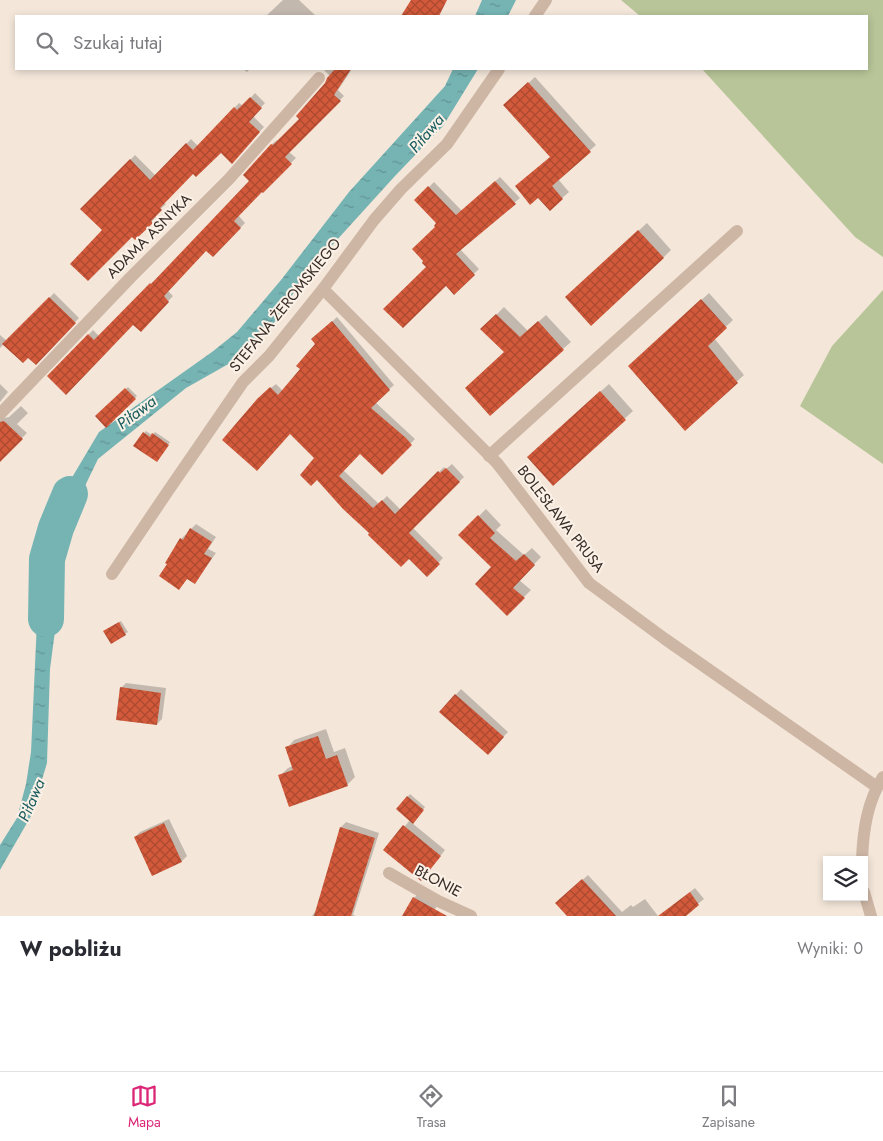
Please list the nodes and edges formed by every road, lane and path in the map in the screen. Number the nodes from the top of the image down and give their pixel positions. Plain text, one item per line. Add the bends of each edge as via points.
1 (546, 0) edge
2 (536, 15) edge
3 (499, 70) edge
4 (319, 78) dead end
5 (737, 231) dead end
6 (323, 289) junction
7 (0, 414) edge
8 (489, 456) junction
9 (112, 574) dead end
10 (880, 782) edge
11 (862, 856) edge
12 (390, 873) dead end
13 (867, 901) edge
14 (471, 916) edge
15 (871, 916) edge

1 - 2 street
3 - 6 street, STEFANA ŻEROMSKIEGO via 447,144 374,220
4 - 7 street, ADAMA ASNYKA via 229,179
5 - 8 street
6 - 8 street, BOLESŁAWA PRUSA
6 - 9 street, STEFANA ŻEROMSKIEGO via 269,356 243,382
8 - 10 street, BOLESŁAWA PRUSA via 589,582 826,753
10 - 11 street via 867,815
12 - 14 street, BŁONIE
13 - 15 street

